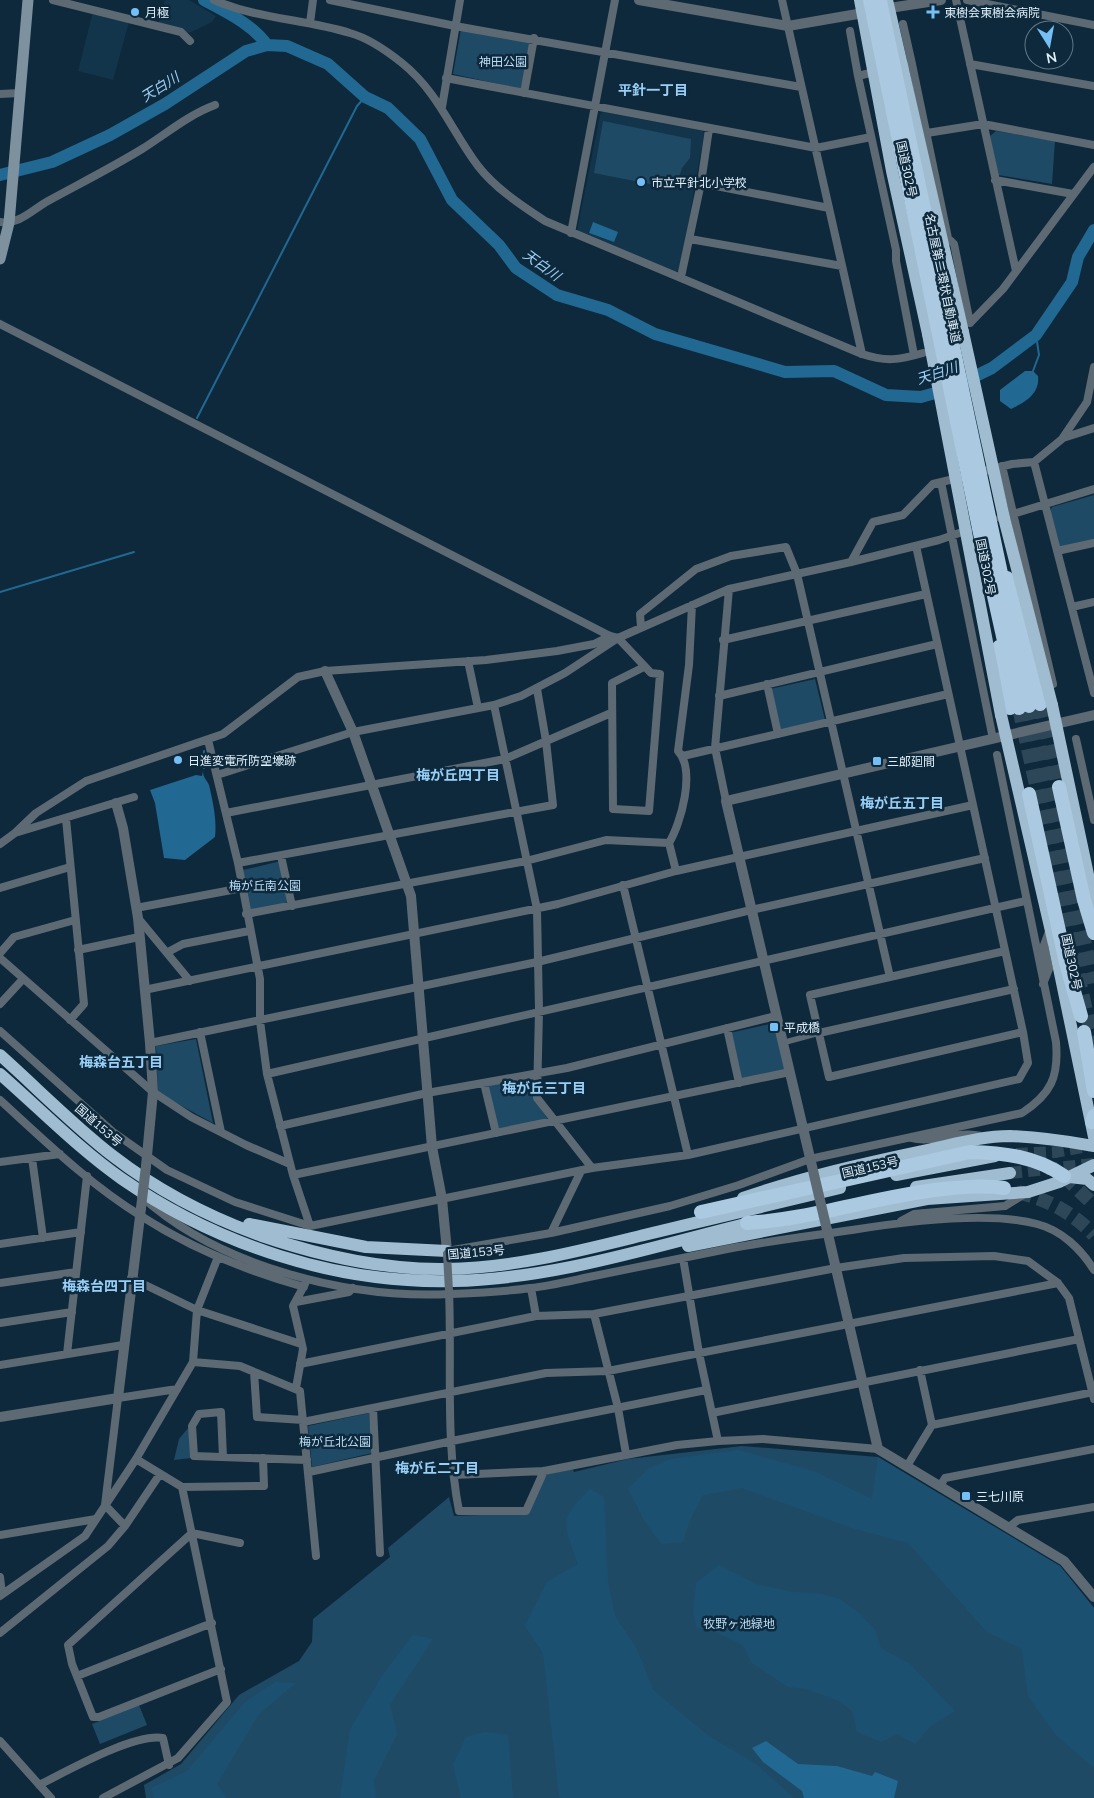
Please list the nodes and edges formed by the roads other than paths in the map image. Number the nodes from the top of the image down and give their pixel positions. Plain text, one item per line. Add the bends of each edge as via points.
1 (28, 0) edge
2 (53, 0) edge
3 (214, 0) edge
4 (313, 0) edge
5 (330, 0) edge
6 (460, 0) edge
7 (616, 0) edge
8 (639, 0) edge
9 (782, 0) edge
10 (870, 0) edge
11 (941, 0) edge
12 (956, 0) edge
13 (967, 0) edge
14 (885, 3) edge
15 (861, 6) edge
16 (310, 23) junction
17 (903, 24) dead end
18 (1094, 25) edge
19 (455, 26) junction
20 (788, 26) junction
21 (850, 32) dead end
22 (534, 38) junction
23 (190, 41) dead end
24 (604, 53) junction
25 (970, 64) junction
26 (907, 66) junction
27 (874, 72) junction
28 (858, 76) junction
29 (446, 78) junction
30 (1094, 86) edge
31 (801, 88) junction
32 (20, 93) junction
33 (524, 93) junction
34 (0, 94) edge
35 (215, 105) dead end
36 (442, 107) junction
37 (595, 107) junction
38 (983, 124) junction
39 (709, 129) junction
40 (927, 133) junction
41 (871, 137) junction
42 (1094, 144) edge
43 (816, 148) junction
44 (1094, 167) edge
45 (995, 180) junction
46 (701, 183) junction
47 (1073, 194) junction
48 (829, 208) junction
49 (4, 223) edge
50 (571, 233) junction
51 (690, 239) junction
52 (0, 259) edge
53 (842, 266) junction
54 (1016, 271) junction
55 (681, 277) junction
56 (0, 324) edge
57 (967, 327) junction
58 (923, 353) dead end
59 (862, 354) junction
60 (914, 355) junction
61 (1094, 370) edge
62 (1094, 428) edge
63 (1062, 439) junction
64 (1034, 462) junction
65 (1002, 466) junction
66 (941, 482) junction
67 (1094, 490) edge
68 (1044, 504) junction
69 (1014, 514) junction
70 (953, 535) junction
71 (1094, 543) edge
72 (916, 546) junction
73 (1057, 551) junction
74 (851, 562) junction
75 (797, 574) junction
76 (729, 589) junction
77 (926, 594) junction
78 (1094, 602) edge
79 (692, 605) junction
80 (1072, 607) junction
81 (808, 622) junction
82 (641, 627) junction
83 (614, 637) junction
84 (723, 640) junction
85 (937, 644) junction
86 (1094, 656) edge
87 (1085, 659) junction
88 (468, 661) junction
89 (644, 667) junction
90 (325, 671) junction
91 (819, 673) junction
92 (767, 684) junction
93 (537, 689) junction
94 (1094, 693) edge
95 (948, 694) junction
96 (719, 696) junction
97 (494, 705) junction
98 (478, 708) junction
99 (1025, 708) junction
100 (611, 713) junction
101 (1094, 715) edge
102 (831, 722) junction
103 (1059, 723) junction
104 (353, 732) junction
105 (778, 734) junction
106 (1006, 736) junction
107 (993, 739) junction
108 (1076, 739) dead end
109 (208, 740) junction
110 (546, 741) junction
111 (960, 746) junction
112 (715, 748) junction
113 (997, 755) dead end
114 (683, 756) junction
115 (505, 759) junction
116 (843, 774) junction
117 (217, 775) junction
118 (372, 786) junction
119 (1059, 787) tunnel mouth
120 (1029, 794) dead end
121 (134, 797) dead end
122 (726, 801) junction
123 (116, 803) junction
124 (973, 805) junction
125 (516, 810) junction
126 (226, 813) junction
127 (66, 819) junction
128 (1094, 820) edge
129 (856, 830) junction
130 (16, 833) junction
131 (390, 835) junction
132 (669, 843) junction
133 (0, 844) edge
134 (281, 856) junction
135 (739, 857) junction
136 (985, 858) junction
137 (526, 861) junction
138 (238, 863) junction
139 (70, 867) junction
140 (676, 872) junction
141 (408, 884) junction
142 (868, 884) junction
143 (623, 885) junction
144 (0, 888) edge
145 (242, 888) junction
146 (1025, 901) junction
147 (1094, 903) edge
148 (292, 906) junction
149 (996, 907) junction
150 (536, 909) junction
151 (751, 910) junction
152 (137, 913) junction
153 (246, 914) junction
154 (75, 920) junction
155 (1050, 928) junction
156 (249, 931) junction
157 (1094, 933) edge
158 (414, 934) junction
159 (880, 934) junction
160 (139, 938) junction
161 (636, 938) junction
162 (78, 950) junction
163 (1005, 951) junction
164 (168, 952) junction
165 (0, 953) edge
166 (0, 958) edge
167 (763, 960) junction
168 (537, 962) junction
169 (256, 968) junction
170 (890, 977) junction
171 (23, 979) junction
172 (190, 981) junction
173 (1043, 984) junction
174 (648, 987) junction
175 (418, 988) junction
176 (144, 990) junction
177 (1014, 990) junction
178 (0, 1004) edge
179 (539, 1012) junction
180 (776, 1016) junction
181 (1081, 1017) dead end
182 (70, 1020) junction
183 (260, 1021) junction
184 (727, 1028) junction
185 (0, 1031) edge
186 (200, 1032) junction
187 (1023, 1032) junction
188 (1084, 1032) dead end
189 (819, 1033) junction
190 (422, 1038) junction
191 (150, 1043) junction
192 (782, 1043) junction
193 (661, 1044) junction
194 (0, 1055) edge
195 (790, 1072) junction
196 (0, 1074) edge
197 (267, 1074) junction
198 (537, 1074) junction
199 (484, 1083) junction
200 (739, 1083) junction
201 (1094, 1091) edge
202 (153, 1092) junction
203 (427, 1093) junction
204 (674, 1097) junction
205 (0, 1100) edge
206 (556, 1121) junction
207 (280, 1126) junction
208 (803, 1129) junction
209 (1093, 1130) edge
210 (221, 1132) junction
211 (496, 1133) junction
212 (909, 1137) junction
213 (990, 1138) junction
214 (1072, 1142) junction
215 (1094, 1146) edge
216 (432, 1147) junction
217 (60, 1154) junction
218 (688, 1154) junction
219 (1006, 1154) tunnel mouth
220 (32, 1158) junction
221 (811, 1160) junction
222 (146, 1161) junction
223 (0, 1162) edge
224 (290, 1164) junction
225 (1094, 1165) edge
226 (592, 1168) junction
227 (581, 1171) junction
228 (1010, 1172) tunnel mouth
229 (87, 1176) junction
230 (293, 1176) junction
231 (1067, 1176) junction
232 (121, 1178) junction
233 (1094, 1185) edge
234 (1004, 1188) tunnel mouth
235 (1028, 1192) junction
236 (442, 1199) junction
237 (140, 1212) junction
238 (702, 1212) junction
239 (221, 1220) junction
240 (747, 1223) junction
241 (898, 1223) junction
242 (310, 1226) junction
243 (827, 1231) junction
244 (80, 1232) junction
245 (551, 1233) junction
246 (43, 1238) junction
247 (613, 1243) junction
248 (0, 1244) edge
249 (447, 1252) junction
250 (619, 1256) junction
251 (218, 1257) junction
252 (683, 1258) junction
253 (836, 1268) junction
254 (1094, 1270) edge
255 (76, 1272) junction
256 (131, 1278) junction
257 (0, 1283) edge
258 (306, 1283) junction
259 (1058, 1283) junction
260 (353, 1288) junction
261 (531, 1288) junction
262 (449, 1293) junction
263 (690, 1296) junction
264 (296, 1302) junction
265 (197, 1310) junction
266 (72, 1312) junction
267 (594, 1314) junction
268 (536, 1316) junction
269 (0, 1323) edge
270 (849, 1323) junction
271 (450, 1335) junction
272 (1079, 1339) junction
273 (301, 1344) junction
274 (123, 1345) junction
275 (698, 1353) junction
276 (68, 1354) junction
277 (193, 1362) junction
278 (300, 1364) junction
279 (0, 1365) edge
280 (920, 1370) junction
281 (608, 1371) junction
282 (254, 1372) junction
283 (862, 1381) junction
284 (296, 1388) junction
285 (177, 1389) junction
286 (706, 1390) junction
287 (450, 1391) junction
288 (1094, 1394) edge
289 (118, 1398) junction
290 (373, 1408) junction
291 (618, 1408) junction
292 (712, 1413) junction
293 (0, 1417) edge
294 (303, 1421) junction
295 (932, 1425) junction
296 (452, 1440) junction
297 (718, 1441) junction
298 (878, 1449) junction
299 (1094, 1449) edge
300 (626, 1454) junction
301 (223, 1457) junction
302 (375, 1457) junction
303 (263, 1458) junction
304 (136, 1459) junction
305 (306, 1460) junction
306 (907, 1466) junction
307 (544, 1470) junction
308 (309, 1472) junction
309 (160, 1474) junction
310 (454, 1475) junction
311 (940, 1486) junction
312 (182, 1487) junction
313 (105, 1505) junction
314 (1094, 1507) edge
315 (96, 1519) junction
316 (124, 1526) junction
317 (1009, 1527) junction
318 (192, 1533) junction
319 (0, 1535) edge
320 (240, 1543) dead end
321 (380, 1553) dead end
322 (316, 1556) dead end
323 (0, 1577) edge
324 (1, 1595) edge
325 (1094, 1598) edge
326 (212, 1623) junction
327 (0, 1633) edge
328 (221, 1669) junction
329 (77, 1676) junction
330 (0, 1741) edge
331 (169, 1765) junction
332 (39, 1785) junction
333 (51, 1798) edge
334 (103, 1798) edge

1 - 32 main road
2 - 23 street via 181,32
3 - 16 street via 240,11
4 - 16 street
5 - 19 street
6 - 19 street
7 - 24 street
8 - 20 street
9 - 20 street
10 - 99 highway, 名古屋第二環状自動車道, bridge via 983,546
11 - 14 street
12 - 25 street
13 - 18 street
14 - 15 street
14 - 26 highway, 国道302号
14 - 99 highway, 名古屋第二環状自動車道, bridge via 993,534
15 - 20 street
15 - 27 highway, 国道302号
16 - 36 street via 352,33 385,51 418,77
17 - 26 street
19 - 22 street
19 - 29 street
20 - 31 street
21 - 28 street
22 - 24 street
22 - 33 street
24 - 31 street
24 - 37 street
25 - 30 street
25 - 38 street
26 - 40 street
26 - 57 highway, 国道302号
27 - 28 street
27 - 99 highway, 国道302号, bridge via 928,334
28 - 41 street
29 - 33 street
29 - 36 street
31 - 43 street
32 - 34 street
32 - 49 main road
33 - 37 street
35 - 49 street via 20,220
36 - 50 street via 479,166 499,188 545,221
37 - 39 street
37 - 50 street
38 - 40 street
38 - 42 street
38 - 45 street
39 - 43 street
39 - 46 street
40 - 57 street via 948,238 954,244
41 - 43 street
41 - 60 street via 896,250
43 - 48 street
44 - 47 street
45 - 47 street
45 - 54 street
46 - 48 street
46 - 51 street
47 - 54 street
48 - 53 street
49 - 52 main road
50 - 55 street
51 - 53 street
51 - 55 street
53 - 59 street
54 - 57 street
55 - 59 street
56 - 83 street
57 - 99 highway, 国道302号, bridge via 1004,518
58 - 60 street
59 - 60 street via 882,360
61 - 63 street via 1087,402
62 - 63 street
63 - 64 street
64 - 65 street
64 - 68 street
65 - 66 street
65 - 69 street
66 - 70 street
66 - 74 street via 933,484 903,515 872,522
67 - 68 street
68 - 69 street
68 - 73 street
69 - 70 street
69 - 103 street
70 - 72 street
70 - 107 street
71 - 73 street
72 - 74 street
72 - 77 street
73 - 80 street
74 - 75 street
75 - 76 street
75 - 81 street
75 - 82 street via 786,547 731,556 696,569 640,614
76 - 79 street
76 - 84 street
77 - 81 street
77 - 85 street
78 - 80 street
79 - 82 street
79 - 114 street via 689,665 678,750
80 - 87 street
81 - 84 street
81 - 91 street
82 - 83 street
83 - 88 street via 594,644
83 - 89 street
83 - 93 street
84 - 96 street
85 - 91 street
85 - 95 street
86 - 87 street
87 - 94 street
88 - 90 street
88 - 98 street
89 - 100 street via 612,684
89 - 100 street via 651,674 660,674 648,811 613,809
90 - 104 street
90 - 109 street via 298,677 242,721
91 - 92 street
91 - 102 street
92 - 96 street
92 - 105 street
93 - 97 street
93 - 110 street
95 - 102 street
95 - 111 street
96 - 112 street
97 - 98 street
97 - 115 street
98 - 104 street
99 - 103 highway, 国道302号
99 - 106 highway, 国道302号
100 - 110 street
101 - 103 street
102 - 105 street
102 - 116 street
103 - 106 street
103 - 147 highway, 国道302号
104 - 117 street
104 - 118 street
105 - 112 street
106 - 107 street
106 - 155 highway, 国道302号
107 - 111 street
108 - 128 street
109 - 117 street
109 - 130 street via 86,781 36,813
110 - 115 street
110 - 125 street via 553,805
111 - 116 street
111 - 124 street
112 - 114 street
112 - 122 street
113 - 146 street
114 - 132 street via 686,773 681,819
115 - 118 street
115 - 125 street
116 - 122 street
116 - 129 street
117 - 126 street
118 - 126 street
118 - 131 street
119 - 157 highway
120 - 181 highway
121 - 123 street
122 - 135 street
123 - 127 street
123 - 152 street
124 - 129 street
124 - 136 street
125 - 131 street
125 - 137 street
126 - 138 street
127 - 130 street
127 - 139 street
129 - 135 street
129 - 142 street
130 - 133 street
131 - 134 street
131 - 141 street
132 - 137 street via 606,840
132 - 140 street
134 - 138 street
134 - 148 street
135 - 140 street
135 - 151 street
136 - 142 street
136 - 149 street
137 - 141 street
137 - 150 street
138 - 145 street
139 - 144 street
139 - 154 street
140 - 143 street
141 - 148 street
141 - 158 street
142 - 151 street
142 - 159 street
143 - 150 street
143 - 161 street
145 - 152 street
145 - 153 street
146 - 149 street
146 - 173 street
148 - 153 street
149 - 159 street
149 - 163 street
150 - 158 street
150 - 168 street
151 - 161 street
151 - 167 street
152 - 160 street
152 - 164 street
153 - 156 street
154 - 162 street
154 - 165 street via 14,938
155 - 173 street via 1044,945 1049,969
155 - 209 highway, 国道302号
156 - 164 street via 183,944
156 - 169 street
158 - 169 street
158 - 175 street
159 - 167 street
159 - 170 street
160 - 162 street
160 - 176 street
161 - 168 street
161 - 174 street
162 - 182 street via 84,1004
163 - 170 street
163 - 177 street
164 - 172 street
166 - 171 street
167 - 174 street
167 - 180 street
168 - 175 street
168 - 179 street
169 - 172 street
169 - 183 street via 260,979
170 - 189 street via 810,995
171 - 178 street
171 - 182 street
172 - 176 street
173 - 212 street via 1058,1062 1050,1086 1039,1102 1022,1113
174 - 179 street
174 - 193 street
175 - 183 street
175 - 190 street
176 - 191 street
177 - 187 street
177 - 189 street
179 - 190 street
179 - 198 street
180 - 184 street
180 - 192 street
182 - 202 street
183 - 186 street
183 - 197 street
184 - 193 street
184 - 200 street
185 - 222 street
186 - 191 street
186 - 210 street
187 - 189 street via 829,1077
187 - 208 street via 1028,1063 1019,1079
188 - 201 highway
189 - 192 street
190 - 197 street
190 - 203 street
191 - 202 street
192 - 195 street
193 - 198 street
193 - 204 street
194 - 239 highway, 国道153号 via 113,1156 153,1183
195 - 200 street
195 - 208 street
196 - 232 highway
197 - 207 street
198 - 199 street
198 - 206 street via 537,1098
199 - 203 street
199 - 211 street
200 - 204 street
202 - 210 street via 190,1117
202 - 222 street
203 - 207 street
203 - 216 street
204 - 206 street
204 - 218 street
205 - 217 street
206 - 211 street
206 - 226 street
207 - 224 street
208 - 218 street
208 - 221 street
209 - 214 highway
210 - 224 street
211 - 216 street
212 - 213 street via 922,1140 968,1133
212 - 221 street
213 - 214 highway via 1021,1137
213 - 238 highway via 957,1142 778,1185
214 - 215 highway
216 - 230 street
216 - 236 street
217 - 220 street
217 - 229 street
218 - 226 street
219 - 247 highway, 国道153号 via 891,1176
220 - 223 street
220 - 246 street
221 - 243 street, bridge
221 - 245 street via 670,1206
222 - 237 street, bridge
222 - 242 street via 235,1202
224 - 230 street
225 - 231 highway
226 - 227 street
227 - 236 street
227 - 245 street
228 - 240 highway via 862,1196
229 - 237 street
229 - 244 street
230 - 242 street
231 - 233 highway via 1080,1176
231 - 235 highway
231 - 238 highway via 1027,1158 1006,1153 970,1152
232 - 250 highway via 186,1217 261,1250 308,1265 372,1277 455,1281 535,1272
232 - 258 street via 156,1210 182,1228 224,1250
234 - 240 highway via 917,1192 775,1221
235 - 241 street via 1004,1206 914,1214
235 - 250 highway via 927,1199 654,1253
236 - 242 street
236 - 249 street
237 - 251 street
237 - 256 street
238 - 247 highway via 645,1229
239 - 247 highway, 国道153号 via 306,1251 393,1266 446,1269 524,1262
239 - 249 highway via 366,1246
240 - 250 highway
241 - 243 street
241 - 254 street via 986,1219 1038,1224 1072,1243
243 - 252 street
243 - 253 street
244 - 246 street
244 - 255 street
245 - 249 street
246 - 248 street
249 - 262 street, bridge
251 - 258 street via 244,1268
251 - 265 street
252 - 261 street
252 - 263 street
253 - 259 street via 904,1258 994,1256 1028,1261
253 - 263 street
253 - 270 street
255 - 257 street
255 - 266 street
256 - 265 street
256 - 274 street
258 - 260 street
258 - 264 street
259 - 270 street
259 - 272 street via 1069,1298
260 - 262 street
260 - 264 street via 348,1292
261 - 262 street
261 - 268 street
262 - 271 street
263 - 267 street
263 - 275 street
264 - 273 street via 293,1306
265 - 273 street
265 - 277 street
266 - 269 street
266 - 276 street
267 - 268 street
267 - 281 street
268 - 271 street
270 - 275 street
270 - 283 street
271 - 278 street
271 - 287 street
272 - 280 street
272 - 288 street
273 - 278 street
274 - 276 street
274 - 289 street
275 - 281 street
275 - 286 street
276 - 279 street
277 - 282 street via 240,1366
277 - 285 street
278 - 284 street
280 - 283 street
280 - 295 street
281 - 287 street via 546,1373
281 - 291 street
282 - 284 street
282 - 294 street via 257,1417
283 - 292 street
283 - 298 street
284 - 294 street via 300,1391
285 - 289 street
285 - 304 street
286 - 291 street
286 - 292 street
287 - 290 street
287 - 296 street
288 - 295 street
289 - 293 street
289 - 313 street
290 - 294 street
290 - 302 street
291 - 296 street
291 - 300 street
292 - 297 street
294 - 305 street
295 - 306 street
296 - 302 street
296 - 310 street
297 - 298 street via 763,1439
297 - 300 street
298 - 306 street
299 - 311 street via 945,1478
300 - 307 street
301 - 301 street via 194,1456 192,1426 199,1414 221,1412
301 - 303 street
302 - 308 street
302 - 321 street
303 - 305 street
303 - 312 street via 264,1486
304 - 309 street
304 - 313 street
305 - 308 street
306 - 311 street
307 - 310 street
307 - 310 street via 526,1512 459,1511
308 - 322 street
309 - 312 street
309 - 316 street
311 - 317 street
312 - 318 street
313 - 315 street
313 - 316 street
314 - 317 street via 1018,1520
315 - 319 street
315 - 324 street via 85,1536
316 - 327 street via 108,1546
317 - 325 street via 1064,1561
318 - 320 street
318 - 326 street
318 - 329 street via 68,1645
323 - 324 street
326 - 328 street
326 - 329 street
328 - 329 street via 98,1717 93,1716
328 - 331 street via 227,1702
330 - 332 street
331 - 332 street via 163,1738 153,1736 96,1757
331 - 334 street
332 - 333 street

